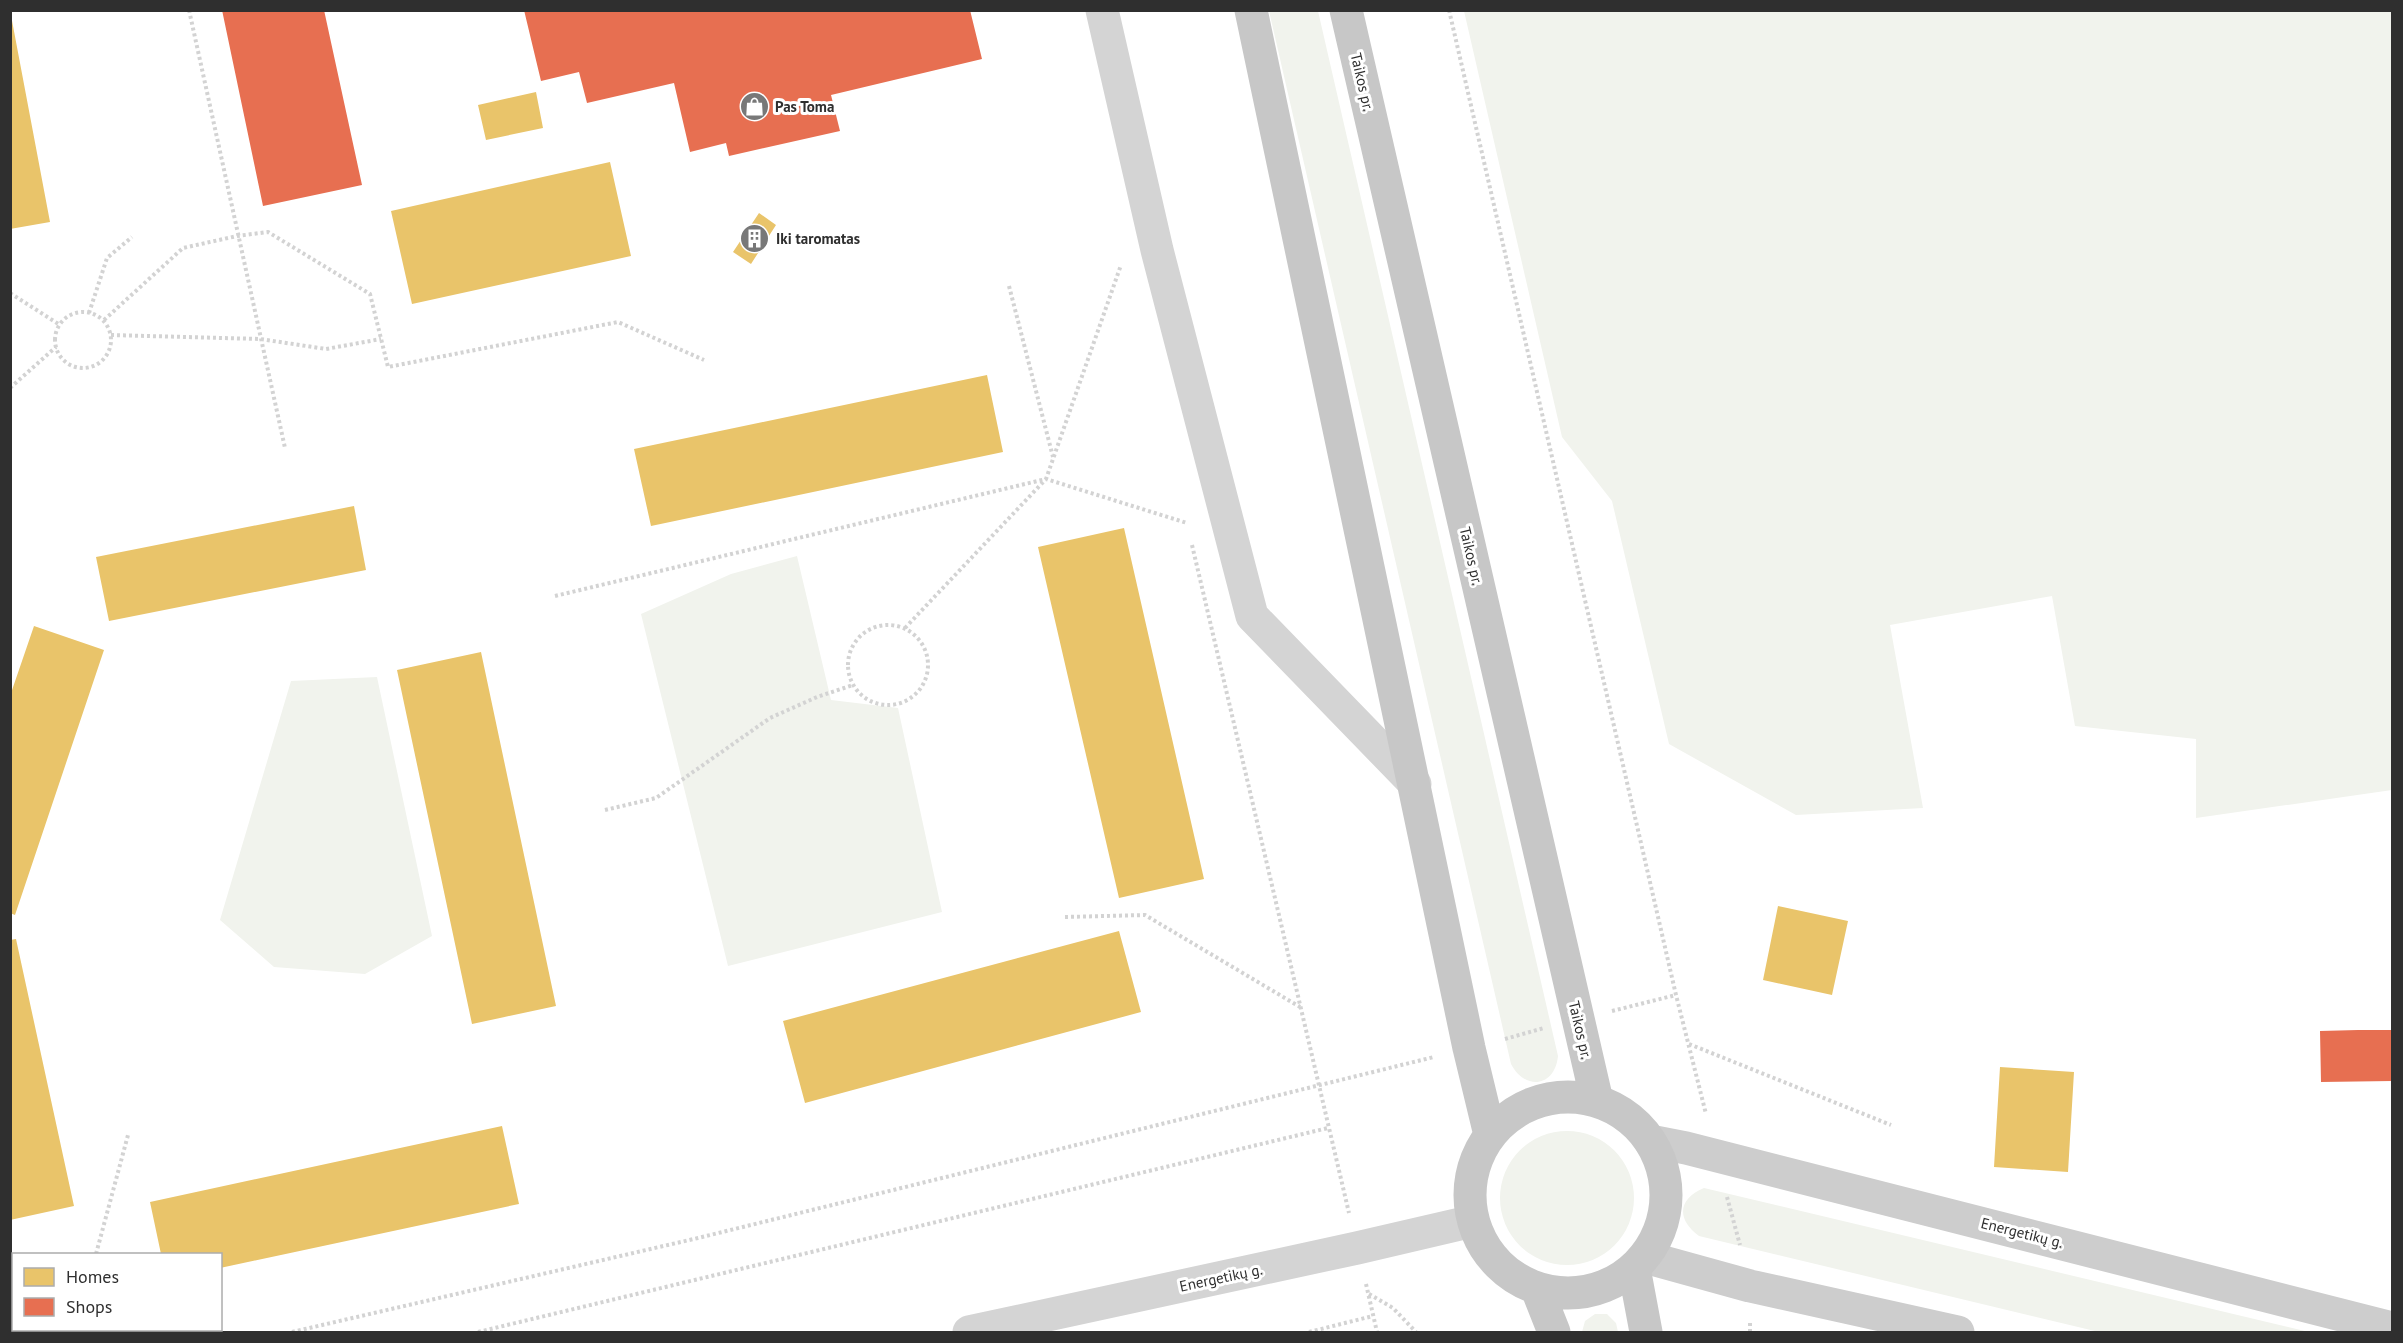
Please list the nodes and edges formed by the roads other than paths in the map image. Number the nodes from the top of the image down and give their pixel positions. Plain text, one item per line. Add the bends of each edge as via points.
1 (1101, 10) edge
2 (1251, 10) edge
3 (1346, 10) edge
4 (1415, 784) junction
5 (1597, 1101) junction
6 (1490, 1135) junction
7 (1650, 1141) junction
8 (1473, 1221) junction
9 (1639, 1263) junction
10 (1537, 1289) junction
11 (2392, 1328) edge
12 (969, 1332) edge
13 (1554, 1332) edge
14 (1646, 1332) edge
15 (1958, 1332) edge

1 - 4 street via 1157,250 1252,616
2 - 4 main road
3 - 5 main road, Taikos pr.
4 - 6 main road
5 - 6 main road via 1567,1097 1538,1102 1511,1115
5 - 7 main road via 1626,1117
6 - 8 main road via 1476,1161 1470,1191
7 - 9 main road via 1663,1169 1666,1200 1660,1230
7 - 11 main road, Energetikų g.
8 - 10 main road via 1486,1250 1508,1273
8 - 12 street, Energetikų g.
9 - 10 main road via 1605,1287 1571,1294
9 - 14 main road
9 - 15 main road
10 - 13 main road

